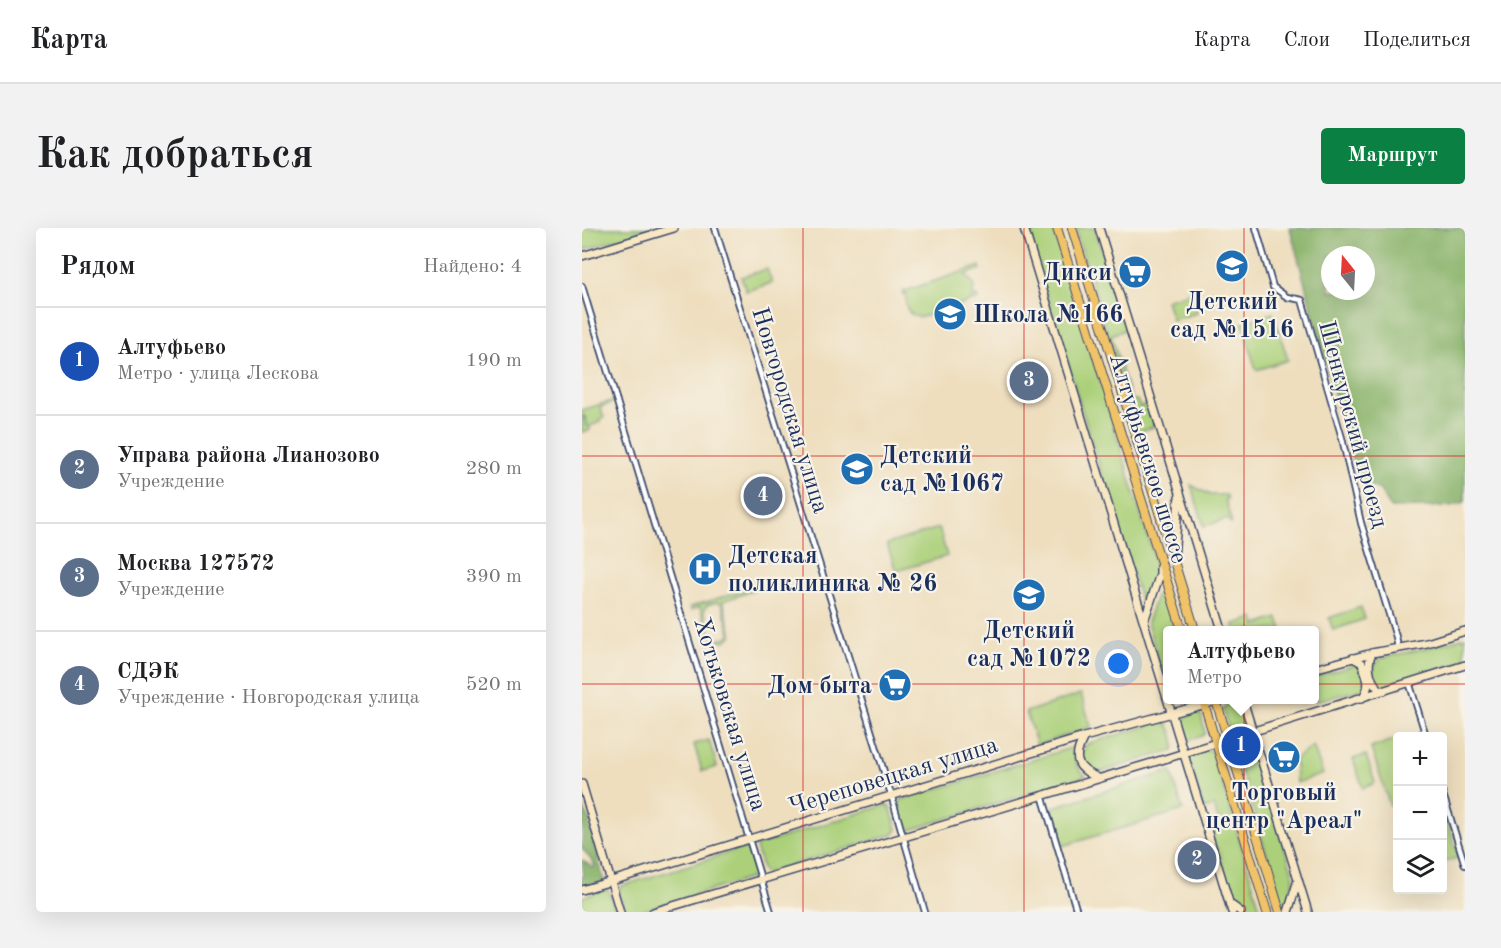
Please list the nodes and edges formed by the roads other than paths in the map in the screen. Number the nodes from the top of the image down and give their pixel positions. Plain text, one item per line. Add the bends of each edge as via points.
1 (674, 228) edge
2 (715, 228) edge
3 (1024, 228) edge
4 (1057, 228) edge
5 (1072, 228) edge
6 (1099, 228) edge
7 (1256, 228) edge
8 (582, 256) edge
9 (582, 286) edge
10 (1180, 491) junction
11 (1161, 560) junction
12 (1174, 563) junction
13 (1144, 622) junction
14 (1181, 626) edge
15 (1194, 626) edge
16 (1221, 626) edge
17 (1465, 631) edge
18 (1398, 648) junction
19 (1372, 653) junction
20 (1352, 658) junction
21 (1465, 665) edge
22 (1319, 668) edge
23 (1409, 682) junction
24 (1163, 686) edge
25 (1384, 691) junction
26 (1362, 698) junction
27 (1168, 704) edge
28 (1198, 704) edge
29 (1205, 704) edge
30 (1218, 704) edge
31 (1245, 704) edge
32 (1171, 713) junction
33 (1254, 732) junction
34 (1425, 732) edge
35 (1084, 737) junction
36 (1228, 739) junction
37 (1216, 743) junction
38 (1184, 752) junction
39 (1098, 778) junction
40 (582, 784) edge
41 (1042, 795) junction
42 (892, 796) junction
43 (1447, 804) edge
44 (904, 837) junction
45 (749, 839) junction
46 (1465, 865) edge
47 (1298, 878) junction
48 (762, 880) junction
49 (611, 881) junction
50 (582, 890) edge
51 (1230, 904) junction
52 (620, 912) edge
53 (653, 912) edge
54 (771, 912) edge
55 (925, 912) edge
56 (1077, 912) edge
57 (1232, 912) edge
58 (1241, 912) edge
59 (1267, 912) edge
60 (1280, 912) edge
61 (1288, 912) edge
62 (1308, 912) edge

1 - 8 main road
2 - 42 street, Новгородская улица
3 - 13 main road
4 - 11 main road, Алтуфьевское шоссе
5 - 12 main road, Алтуфьевское шоссе
6 - 10 main road
7 - 18 street, Шенкурский проезд via 1273,287 1287,297 1302,300
9 - 45 street, Хотьковская улица
10 - 12 main road
10 - 16 main road
11 - 13 main road
11 - 14 main road, Алтуфьевское шоссе
12 - 15 main road, Алтуфьевское шоссе
13 - 24 main road
17 - 18 main road
18 - 19 main road
19 - 20 main road
19 - 25 main road via 1368,666 1377,689
20 - 22 main road
20 - 26 main road via 1362,663 1368,686
21 - 23 main road
23 - 25 main road
23 - 34 street
25 - 26 main road
26 - 33 main road
27 - 32 main road
28 - 32 main road, Череповецкая улица
29 - 37 main road
30 - 36 main road
31 - 33 main road
32 - 35 main road, Череповецкая улица
32 - 38 main road
33 - 36 main road
33 - 47 main road
35 - 39 main road via 1078,763
35 - 42 main road, Череповецкая улица
36 - 37 main road
36 - 60 main road
37 - 38 main road
37 - 59 main road
38 - 39 main road
38 - 51 main road
39 - 41 main road
40 - 49 main road
41 - 44 main road
41 - 56 street
42 - 44 street, Новгородская улица
42 - 45 main road, Череповецкая улица
43 - 46 street
44 - 48 main road
44 - 55 street, Новгородская улица
45 - 48 street, Хотьковская улица
45 - 49 main road, Череповецкая улица
47 - 61 main road
47 - 62 main road
48 - 53 main road
48 - 54 street, Хотьковская улица
49 - 50 main road, Череповецкая улица
49 - 52 main road
51 - 57 main road
51 - 58 main road

